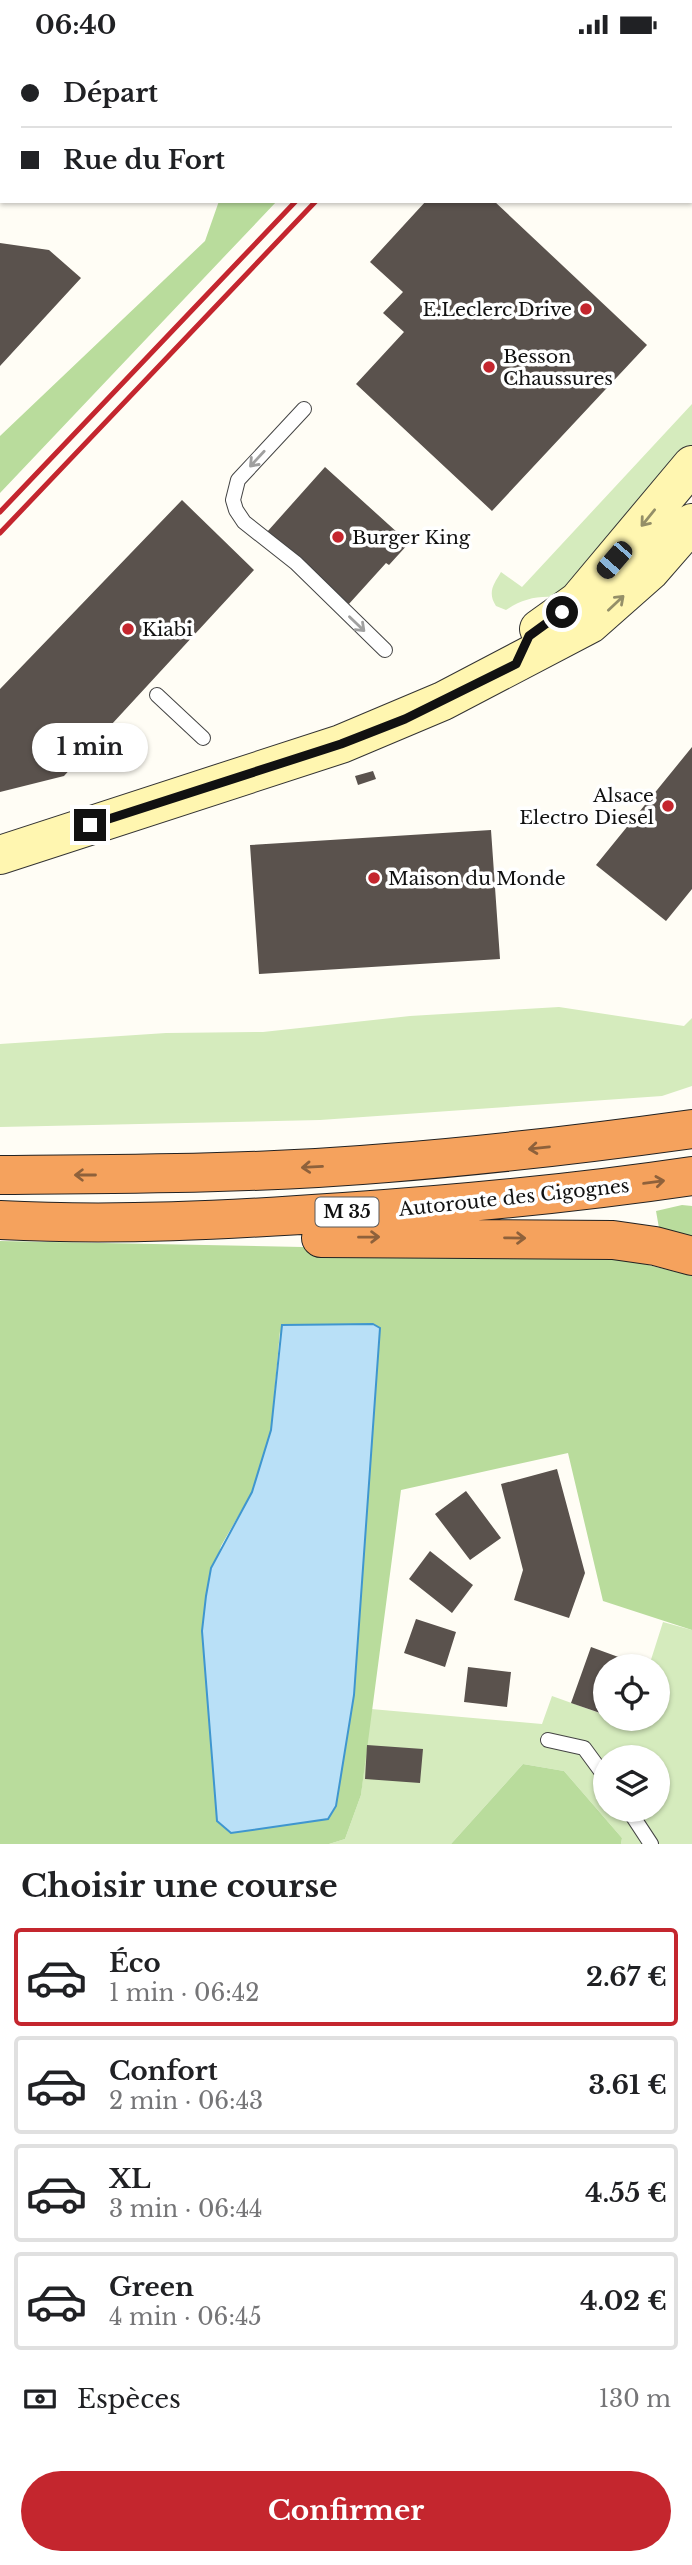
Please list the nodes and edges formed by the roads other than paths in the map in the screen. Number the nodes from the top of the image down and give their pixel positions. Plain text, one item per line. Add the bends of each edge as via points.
1 (304, 409) dead end
2 (692, 465) edge
3 (692, 523) edge
4 (385, 650) dead end
5 (516, 664) junction
6 (157, 695) dead end
7 (203, 739) dead end
8 (0, 855) edge
9 (692, 1102) edge
10 (692, 1129) edge
11 (607, 1141) junction
12 (0, 1175) edge
13 (692, 1176) edge
14 (0, 1220) edge
15 (0, 1236) edge
16 (692, 1256) edge
17 (548, 1740) dead end
18 (593, 1760) edge
19 (637, 1822) edge
20 (651, 1844) edge

1 -> 4 lane via 238,480 233,500 236,510
2 -> 5 main road via 578,601 529,636
5 -> 3 main road via 609,610
5 - 8 main road via 405,719 341,744
6 - 7 lane
9 - 11 highway
10 - 11 highway
11 -> 12 highway via 386,1163 176,1174
14 -> 13 highway, Autoroute des Cigognes / M 35 via 217,1221 548,1195
15 -> 16 highway via 613,1240
17 - 18 lane via 584,1748
19 - 20 lane

